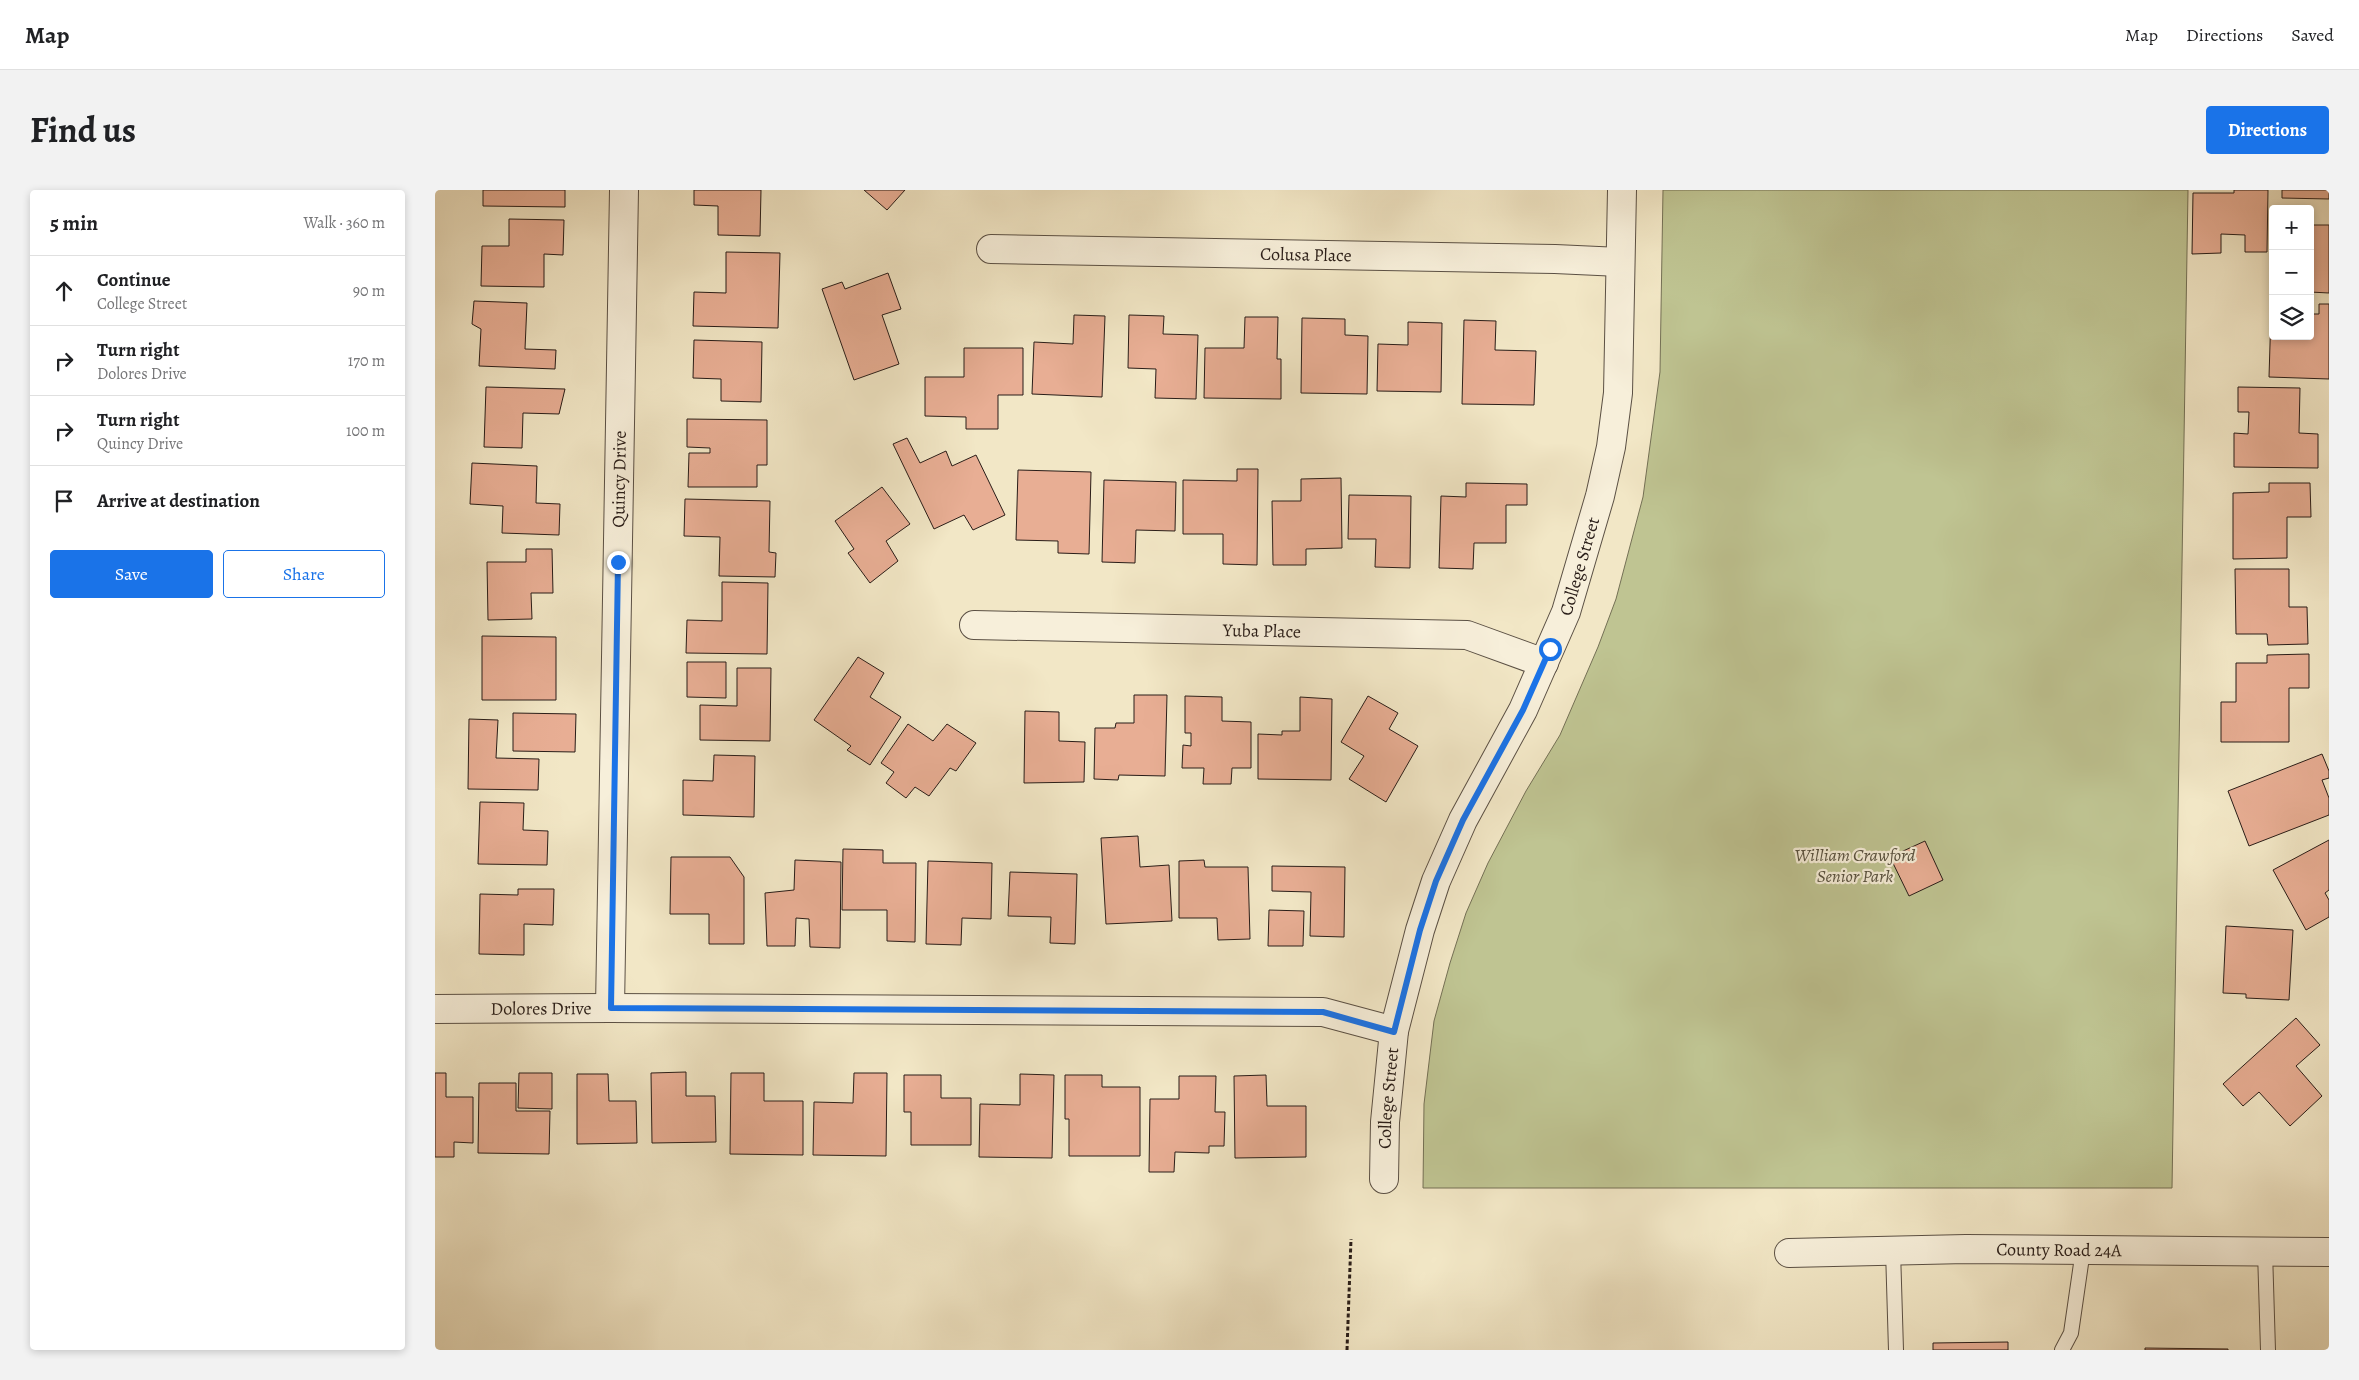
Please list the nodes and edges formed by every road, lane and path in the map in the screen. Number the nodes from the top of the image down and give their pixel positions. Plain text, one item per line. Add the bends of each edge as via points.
1 (624, 190) edge
2 (1622, 190) edge
3 (991, 249) dead end
4 (1621, 262) junction
5 (974, 625) dead end
6 (1543, 663) junction
7 (611, 1008) junction
8 (435, 1009) edge
9 (1394, 1032) junction
10 (1384, 1179) dead end
11 (1351, 1239) dead end
12 (1893, 1250) junction
13 (2083, 1250) junction
14 (2265, 1251) junction
15 (2329, 1252) edge
16 (1789, 1253) dead end
17 (1347, 1350) edge
18 (1896, 1350) edge
19 (2062, 1350) edge
20 (2268, 1350) edge

1 - 7 street, Quincy Drive
2 - 4 street, College Street
3 - 4 street, Colusa Place
4 - 6 street, College Street via 1618,393 1611,447 1583,562 1566,612
5 - 6 street, Yuba Place via 1467,636
6 - 9 street, College Street via 1523,710 1463,820 1436,881
7 - 8 street, Dolores Drive
7 - 9 street, Dolores Drive via 1323,1012
9 - 10 street, College Street via 1385,1122
11 - 17 path
12 - 13 street, County Road 24A
12 - 16 street, County Road 24A
12 - 18 lane
13 - 14 street, County Road 24A
13 - 19 lane via 2071,1333
14 - 15 street, County Road 24A
14 - 20 lane

